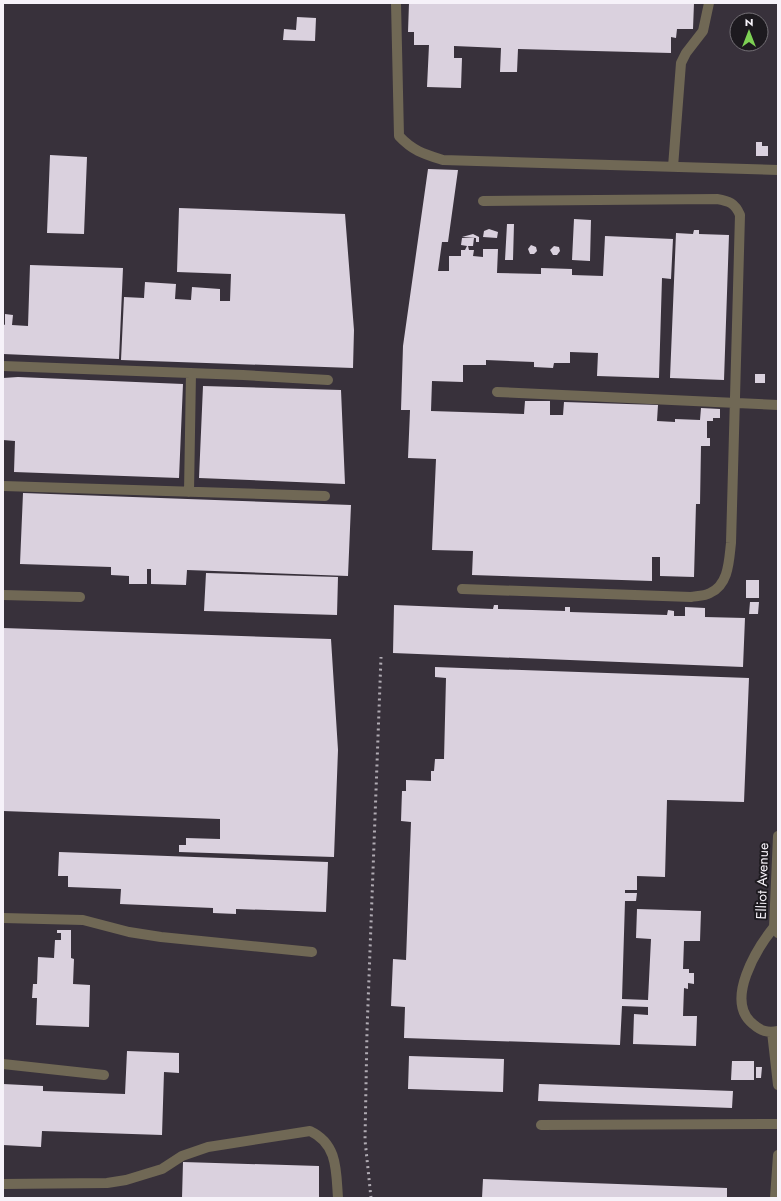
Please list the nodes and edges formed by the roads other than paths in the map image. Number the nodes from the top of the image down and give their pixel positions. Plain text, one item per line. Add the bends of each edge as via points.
1 (396, 3) edge
2 (709, 3) edge
3 (673, 167) junction
4 (778, 170) edge
5 (483, 201) dead end
6 (3, 366) edge
7 (191, 373) junction
8 (328, 380) dead end
9 (497, 392) dead end
10 (736, 403) junction
11 (778, 405) edge
12 (3, 486) edge
13 (189, 492) junction
14 (324, 496) dead end
15 (462, 589) dead end
16 (3, 595) edge
17 (80, 597) dead end
18 (778, 836) edge
19 (3, 918) edge
20 (776, 930) edge
21 (312, 952) dead end
22 (775, 1032) edge
23 (3, 1064) edge
24 (104, 1075) dead end
25 (778, 1085) edge
26 (778, 1124) edge
27 (541, 1125) dead end
28 (778, 1155) edge
29 (3, 1184) edge
30 (338, 1198) edge
31 (775, 1198) edge

1 - 3 street via 399,136 409,147 443,160
2 - 3 street via 703,31 681,63
3 - 4 street
5 - 10 street via 730,201 737,207 740,215
6 - 7 street
7 - 8 street
7 - 13 street
9 - 10 street
10 - 11 street
10 - 15 street via 731,543 727,573 721,584 710,593 691,597
12 - 13 street
13 - 14 street
16 - 17 street
18 - 20 street, Elliot Avenue
19 - 21 street via 83,920 161,937
20 - 22 street via 763,941 750,964 744,980 742,999 744,1012 750,1022 761,1031
22 - 25 street
23 - 24 street
26 - 27 street
28 - 31 street
29 - 30 street via 107,1183 126,1180 162,1169 182,1156 208,1147 310,1131 320,1135 329,1145 334,1159

